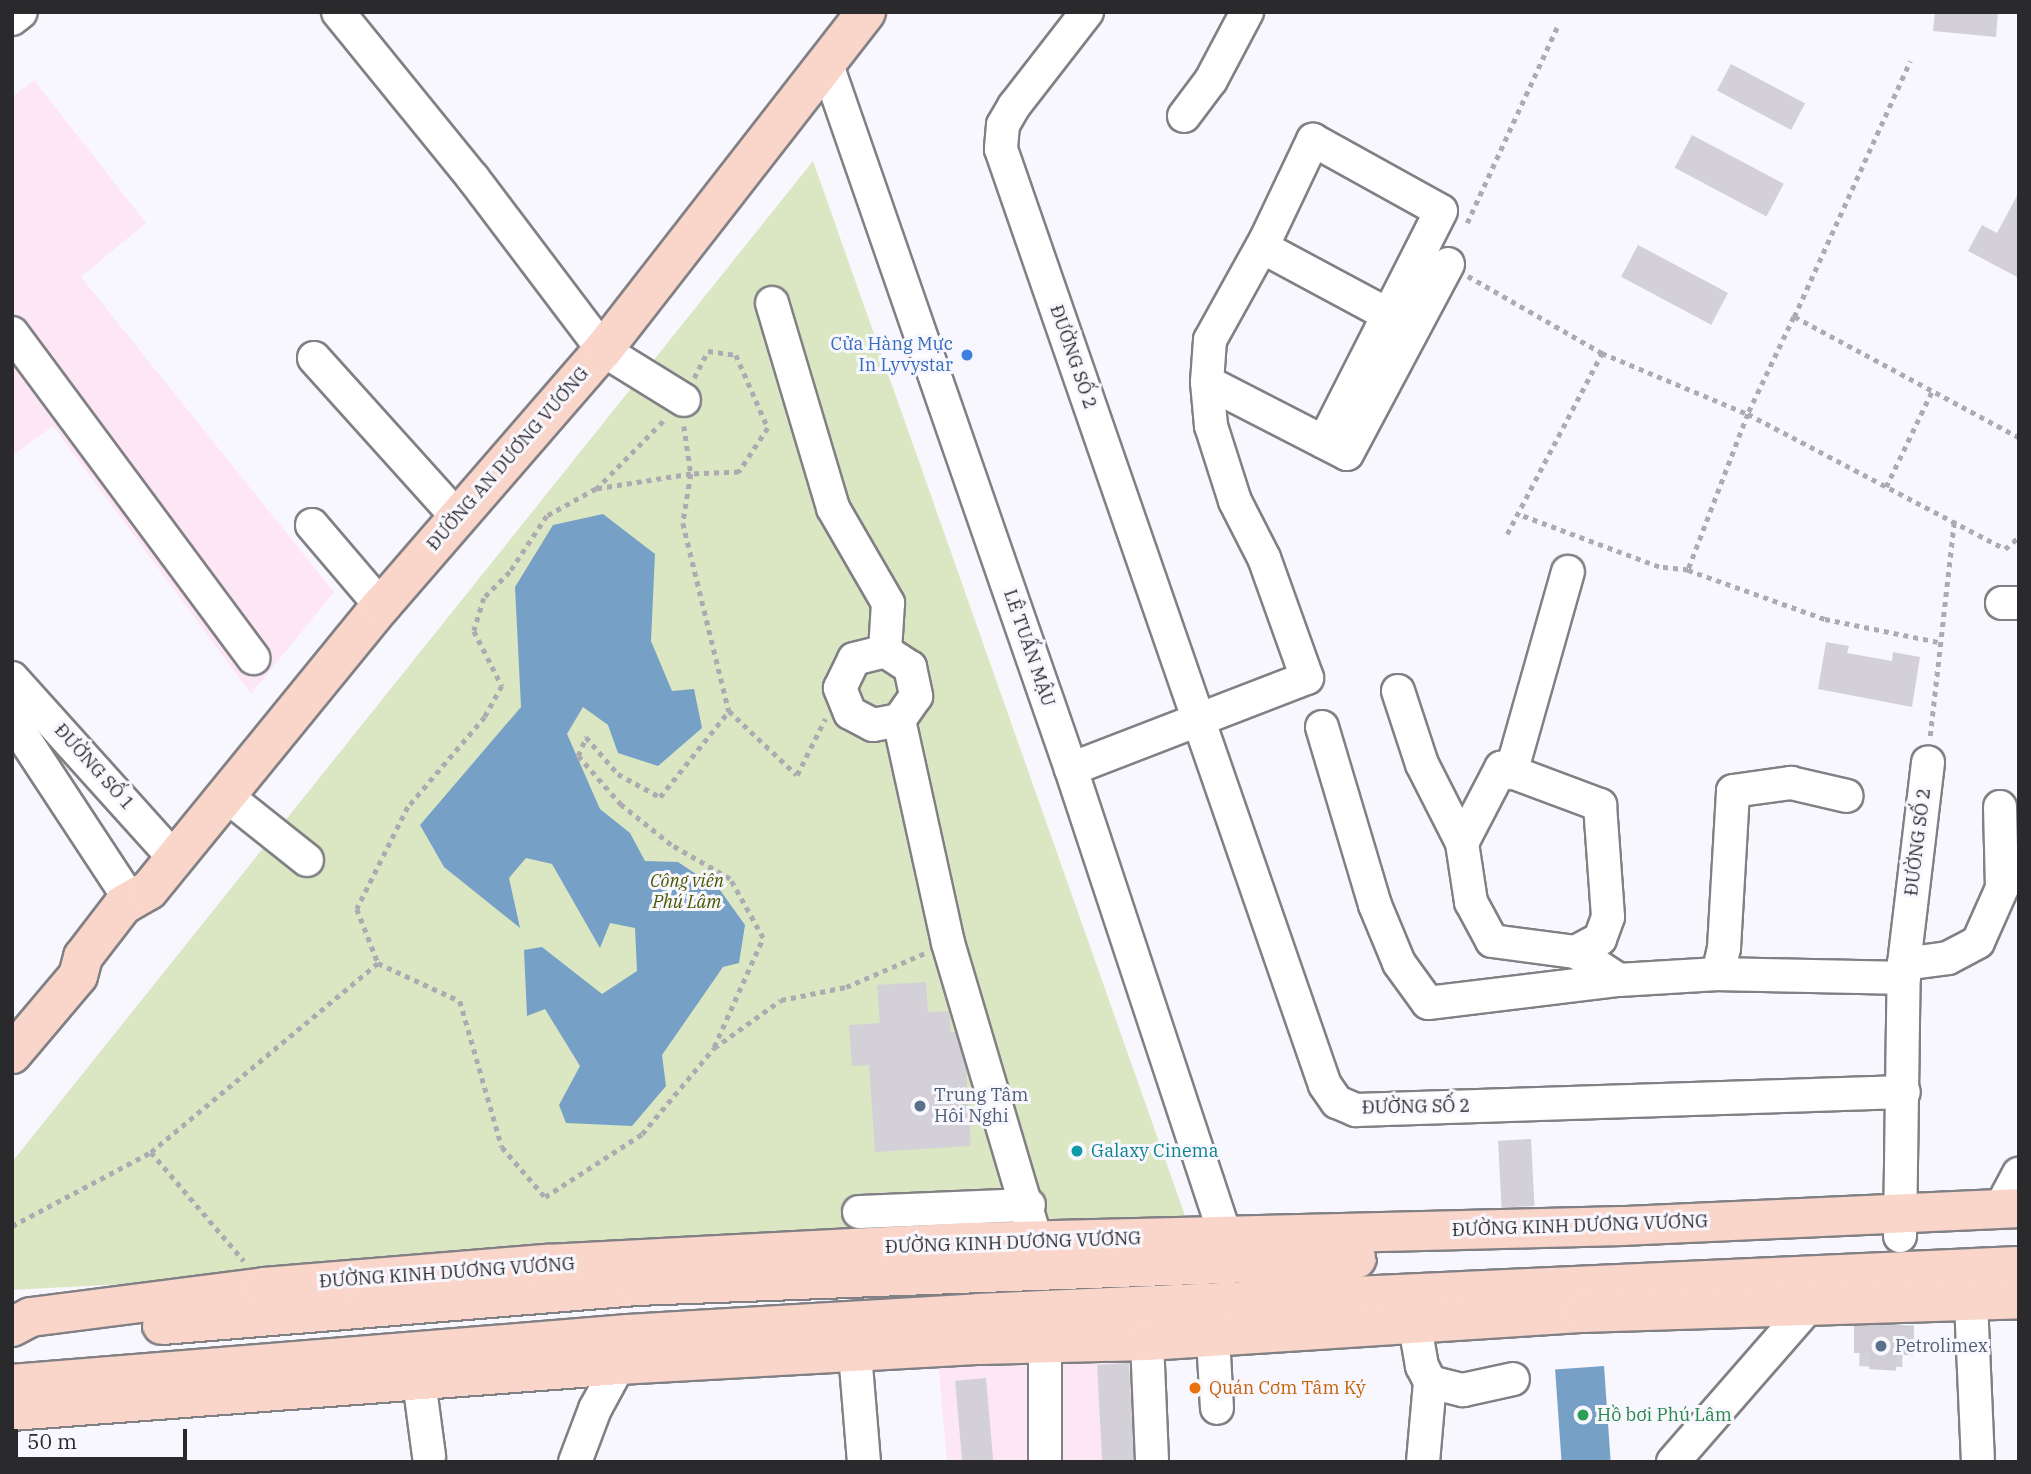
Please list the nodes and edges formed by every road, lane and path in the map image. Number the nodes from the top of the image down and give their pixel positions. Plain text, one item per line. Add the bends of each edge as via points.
1 (21, 12) edge
2 (866, 12) edge
3 (1087, 12) edge
4 (1247, 12) edge
5 (342, 14) edge
6 (12, 19) edge
7 (1558, 25) dead end
8 (1910, 61) dead end
9 (826, 62) junction
10 (1184, 116) dead end
11 (1262, 247) junction
12 (1448, 264) junction
13 (772, 303) dead end
14 (1389, 315) junction
15 (1794, 317) junction
16 (12, 333) edge
17 (603, 350) junction
18 (1602, 353) junction
19 (736, 355) dead end
20 (314, 358) dead end
21 (1206, 382) junction
22 (1931, 391) junction
23 (684, 400) joint
24 (1748, 414) junction
25 (2019, 438) edge
26 (1324, 442) junction
27 (691, 474) junction
28 (1886, 487) junction
29 (596, 489) junction
30 (1517, 514) junction
31 (457, 517) junction
32 (1954, 521) junction
33 (312, 525) dead end
34 (1507, 534) dead end
35 (2019, 537) edge
36 (1688, 570) junction
37 (1568, 572) dead end
38 (381, 606) junction
39 (1938, 642) junction
40 (885, 651) junction
41 (253, 658) dead end
42 (12, 678) edge
43 (841, 688) junction
44 (1398, 691) dead end
45 (729, 711) junction
46 (899, 720) junction
47 (1198, 720) junction
48 (1322, 727) dead end
49 (17, 737) edge
50 (1928, 762) joint
51 (1071, 769) junction
52 (1511, 773) junction
53 (224, 794) junction
54 (1847, 796) dead end
55 (2000, 807) dead end
56 (1462, 843) junction
57 (174, 858) junction
58 (307, 860) dead end
59 (131, 892) junction
60 (948, 943) junction
61 (1576, 952) junction
62 (378, 963) junction
63 (1904, 971) junction
64 (1718, 975) junction
65 (1619, 980) junction
66 (714, 1048) junction
67 (12, 1054) edge
68 (1904, 1092) junction
69 (151, 1152) junction
70 (2019, 1174) edge
71 (859, 1212) dead end
72 (2013, 1216) edge
73 (12, 1226) edge
74 (1034, 1239) junction
75 (1229, 1250) junction
76 (2019, 1266) edge
77 (1888, 1281) junction
78 (265, 1287) junction
79 (1811, 1290) junction
80 (2019, 1299) edge
81 (1971, 1302) junction
82 (1415, 1326) junction
83 (12, 1327) edge
84 (1043, 1328) junction
85 (1213, 1337) junction
86 (12, 1339) edge
87 (1147, 1341) junction
88 (855, 1353) junction
89 (619, 1365) junction
90 (1513, 1379) dead end
91 (419, 1381) junction
92 (1430, 1382) junction
93 (12, 1384) edge
94 (1217, 1408) dead end
95 (12, 1411) edge
96 (429, 1455) dead end
97 (575, 1462) edge
98 (864, 1462) edge
99 (1045, 1462) edge
100 (1152, 1462) edge
101 (1423, 1462) edge
102 (1674, 1462) edge
103 (1978, 1462) edge

1 - 6 street
2 - 9 main road, ĐƯỜNG AN DƯƠNG VƯƠNG
3 - 47 street, ĐƯỜNG SỐ 2 via 1014,106 1003,125 1001,149
4 - 10 street via 1211,80
5 - 17 street
7 - 12 path
8 - 15 path
9 - 17 main road, ĐƯỜNG AN DƯƠNG VƯƠNG
9 - 51 street, LÊ TUẤN MẬU
11 - 14 street
11 - 14 street via 1312,141 1441,211
11 - 21 street via 1210,340
12 - 18 path
12 - 26 street via 1347,454
13 - 40 street via 833,508 888,603
14 - 26 street
15 - 22 path
15 - 24 path
16 - 41 street
17 - 23 street
17 - 31 main road, ĐƯỜNG AN DƯƠNG VƯƠNG
18 - 24 path
18 - 30 path
19 - 27 path via 768,428 738,472
20 - 31 street
21 - 26 street
21 - 47 street via 1211,426 1235,501 1264,558 1307,678
22 - 25 path
22 - 28 path
23 - 29 path
24 - 28 path
24 - 36 path
27 - 29 path
27 - 45 path via 683,523
28 - 32 path
29 - 62 path via 547,516 510,572 484,598 474,631 502,686 485,717 408,807 357,909
30 - 34 path
30 - 36 path via 1659,567
31 - 38 main road, ĐƯỜNG AN DƯƠNG VƯƠNG
32 - 35 path via 2005,549
32 - 39 path
33 - 38 street
36 - 39 path via 1825,619
37 - 52 street
38 - 53 main road, ĐƯỜNG AN DƯƠNG VƯƠNG
39 - 50 path
40 - 43 street via 854,659
40 - 46 street via 910,667 916,696
42 - 57 street, ĐƯỜNG SỐ 1
43 - 45 path via 797,775
43 - 46 street via 850,713 873,726
44 - 56 street via 1422,764
45 - 66 path via 660,797 618,775 586,737 578,756 621,805 670,845 730,879 763,938
46 - 60 street
47 - 51 street
47 - 68 street, ĐƯỜNG SỐ 2 via 1325,1085 1337,1102 1356,1110
48 - 65 street via 1375,905 1399,963 1429,1003
49 - 59 street
50 - 63 street, ĐƯỜNG SỐ 2
51 - 75 street, LÊ TUẤN MẬU
52 - 56 street via 1501,768
52 - 61 street via 1600,805 1608,917 1600,939
53 - 57 main road, ĐƯỜNG AN DƯƠNG VƯƠNG
53 - 58 street
54 - 64 street via 1791,783 1733,791 1724,948
55 - 63 street via 2002,888 1978,942 1948,958
56 - 61 street via 1471,902 1492,941
57 - 59 main road, ĐƯỜNG AN DƯƠNG VƯƠNG
59 - 67 main road, ĐƯỜNG AN DƯƠNG VƯƠNG via 83,957 78,976
60 - 66 path via 846,987 781,1000
60 - 74 street
61 - 65 street
62 - 66 path via 460,1002 502,1147 545,1197 642,1134
62 - 69 path
63 - 64 street
63 - 68 street, ĐƯỜNG SỐ 2
64 - 65 street
68 - 77 street, ĐƯỜNG SỐ 2
69 - 73 path
69 - 78 path
70 - 72 street
71 - 74 street
72 - 77 main road, ĐƯỜNG KINH DƯƠNG VƯƠNG
74 - 75 main road, ĐƯỜNG KINH DƯƠNG VƯƠNG
74 - 78 main road, ĐƯỜNG KINH DƯƠNG VƯƠNG via 547,1264
74 - 84 main road
74 - 86 main road, ĐƯỜNG KINH DƯƠNG VƯƠNG via 636,1286
75 - 77 main road, ĐƯỜNG KINH DƯƠNG VƯƠNG
76 - 77 main road, ĐƯỜNG KINH DƯƠNG VƯƠNG
77 - 79 main road, ĐƯỜNG KINH DƯƠNG VƯƠNG
77 - 81 main road, ĐƯỜNG KINH DƯƠNG VƯƠNG
78 - 83 main road, ĐƯỜNG KINH DƯƠNG VƯƠNG via 31,1317
79 - 82 main road, ĐƯỜNG KINH DƯƠNG VƯƠNG
79 - 84 main road, ĐƯỜNG KINH DƯƠNG VƯƠNG
79 - 102 street
80 - 81 main road, ĐƯỜNG KINH DƯƠNG VƯƠNG
81 - 103 street
82 - 85 main road, ĐƯỜNG KINH DƯƠNG VƯƠNG
82 - 92 street via 1422,1366
84 - 87 main road, ĐƯỜNG KINH DƯƠNG VƯƠNG
84 - 88 main road, ĐƯỜNG KINH DƯƠNG VƯƠNG
84 - 93 main road, ĐƯỜNG KINH DƯƠNG VƯƠNG via 628,1334
84 - 99 street
85 - 87 main road, ĐƯỜNG KINH DƯƠNG VƯƠNG
85 - 94 street
87 - 100 street
88 - 89 main road, ĐƯỜNG KINH DƯƠNG VƯƠNG
88 - 98 street
89 - 91 main road, ĐƯỜNG KINH DƯƠNG VƯƠNG
89 - 97 street via 595,1409
90 - 92 street via 1463,1390
91 - 95 main road, ĐƯỜNG KINH DƯƠNG VƯƠNG
91 - 96 street
92 - 101 street

